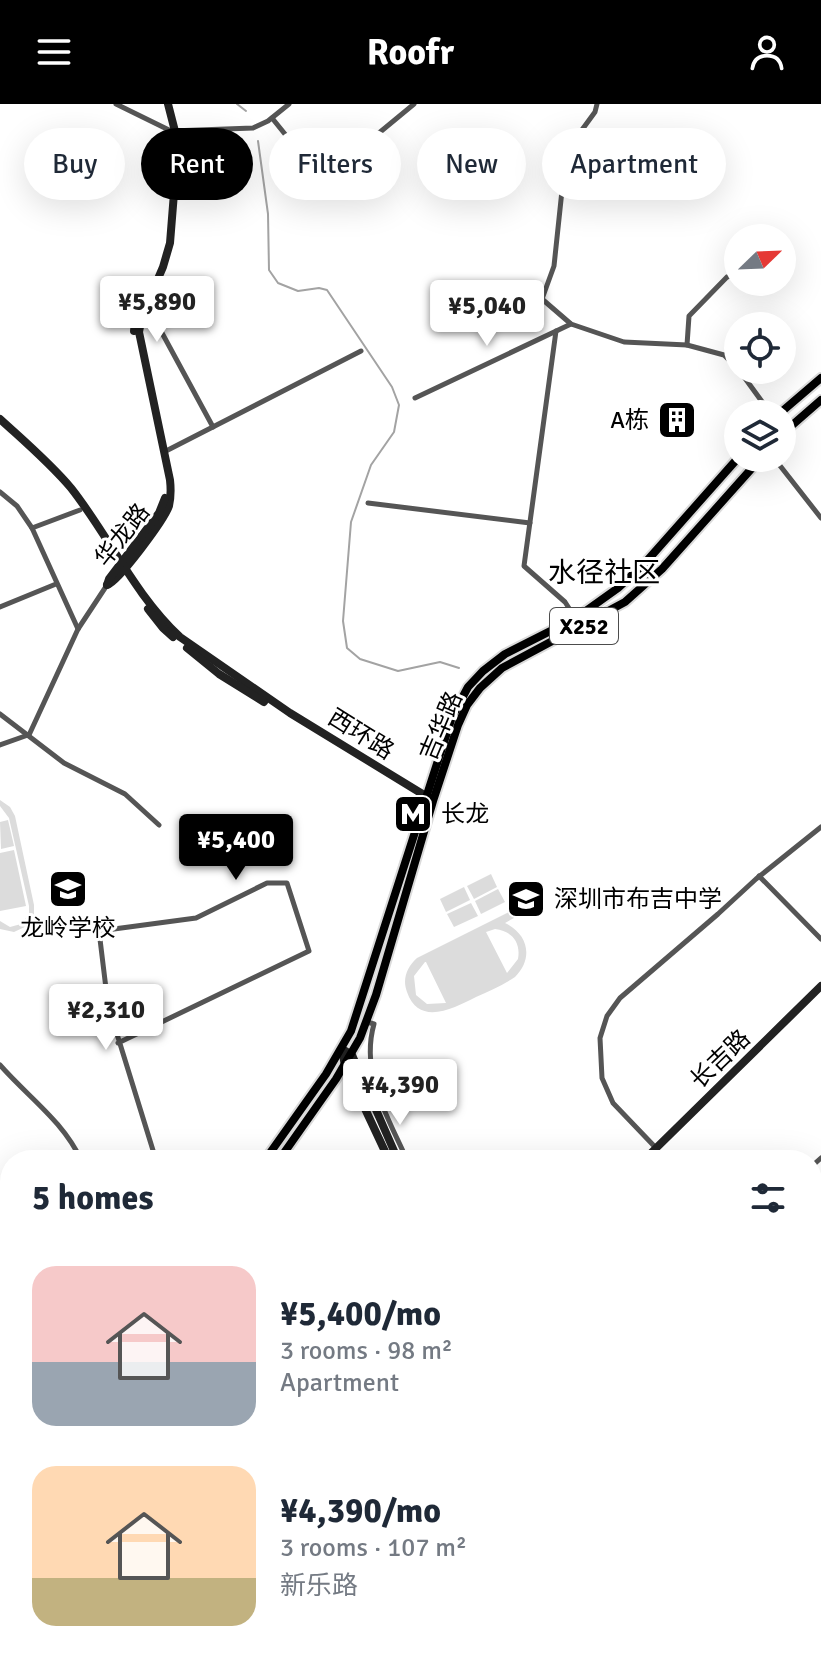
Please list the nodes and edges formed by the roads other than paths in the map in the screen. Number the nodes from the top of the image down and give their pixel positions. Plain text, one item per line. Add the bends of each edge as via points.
1 (116, 104) edge
2 (166, 104) edge
3 (289, 104) edge
4 (414, 104) edge
5 (597, 104) edge
6 (272, 118) junction
7 (168, 128) edge
8 (173, 128) edge
9 (250, 128) edge
10 (168, 200) edge
11 (173, 200) edge
12 (724, 280) edge
13 (174, 282) dead end
14 (571, 324) junction
15 (556, 331) junction
16 (687, 345) junction
17 (361, 351) dead end
18 (724, 355) edge
19 (821, 378) edge
20 (415, 398) dead end
21 (795, 400) edge
22 (821, 400) edge
23 (0, 419) edge
24 (796, 421) edge
25 (0, 425) edge
26 (213, 427) junction
27 (164, 452) junction
28 (726, 472) edge
29 (749, 472) edge
30 (785, 472) edge
31 (0, 492) edge
32 (368, 503) dead end
33 (80, 510) junction
34 (821, 518) edge
35 (530, 523) junction
36 (32, 528) junction
37 (121, 568) junction
38 (56, 584) junction
39 (107, 585) joint
40 (0, 607) edge
41 (576, 618) junction
42 (580, 627) junction
43 (78, 629) junction
44 (0, 714) edge
45 (29, 735) junction
46 (0, 745) edge
47 (428, 799) junction
48 (159, 825) dead end
49 (821, 827) edge
50 (759, 876) junction
51 (821, 939) edge
52 (821, 986) edge
53 (367, 1021) junction
54 (118, 1043) junction
55 (342, 1049) junction
56 (352, 1055) junction
57 (0, 1065) edge
58 (345, 1066) junction
59 (370, 1110) junction
60 (656, 1148) joint
61 (77, 1150) edge
62 (153, 1150) edge
63 (272, 1150) edge
64 (286, 1150) edge
65 (385, 1150) edge
66 (392, 1150) edge
67 (403, 1150) edge

1 - 7 street
2 - 8 street, 华龙路
3 - 6 street
4 - 6 street via 322,180
5 - 14 street via 576,138 563,181 551,274 542,299
6 - 9 street
10 - 37 street, 华龙路 via 159,265 136,314 134,331 166,491 159,513
11 - 27 street, 华龙路 via 170,243 139,332
12 - 16 street via 689,316
13 - 26 street via 155,320
14 - 15 street
14 - 16 street via 624,342
15 - 20 street
15 - 35 street
16 - 18 street
17 - 26 street
19 - 21 main road
22 - 24 main road
23 - 37 street, 西环路 via 70,488
25 - 33 street, 西环路
26 - 27 street
27 - 37 street, 华龙路 via 169,505
28 - 41 main road, 吉华路 / X252 via 645,563
29 - 42 main road, 吉华路 / X252 via 662,569 625,602
30 - 34 street
31 - 36 street
32 - 35 street
33 - 36 street
33 - 37 street, 西环路
35 - 41 street via 524,566
36 - 38 street
37 - 39 street, 华龙路
37 - 47 street, 西环路 via 180,637
38 - 40 street
38 - 43 street
39 - 43 street
41 - 42 street
41 - 47 main road, 吉华路 / X252 via 505,654 468,687 452,717
42 - 47 main road, 吉华路 / X252 via 502,668 480,688 467,705
43 - 45 street
44 - 45 street
45 - 46 street
45 - 48 street via 64,763 125,794
47 - 53 main road, 吉华路 / X252
47 - 55 main road, 吉华路 / X252
49 - 50 street
50 - 51 street
50 - 60 street via 620,998 607,1016 600,1038 602,1078 613,1103
52 - 60 street, 长吉路
53 - 56 main road, 吉华路 / X252
53 - 67 street via 374,1024 371,1074
54 - 54 street via 309,951 287,883 267,883 196,918 99,931
54 - 62 street
55 - 56 street
55 - 58 street
55 - 63 main road, 吉华路 / X252
56 - 58 main road, 吉华路 / X252
56 - 59 street
57 - 61 street via 54,1118
58 - 59 street
58 - 64 main road, 吉华路 / X252
59 - 65 street
59 - 66 street

